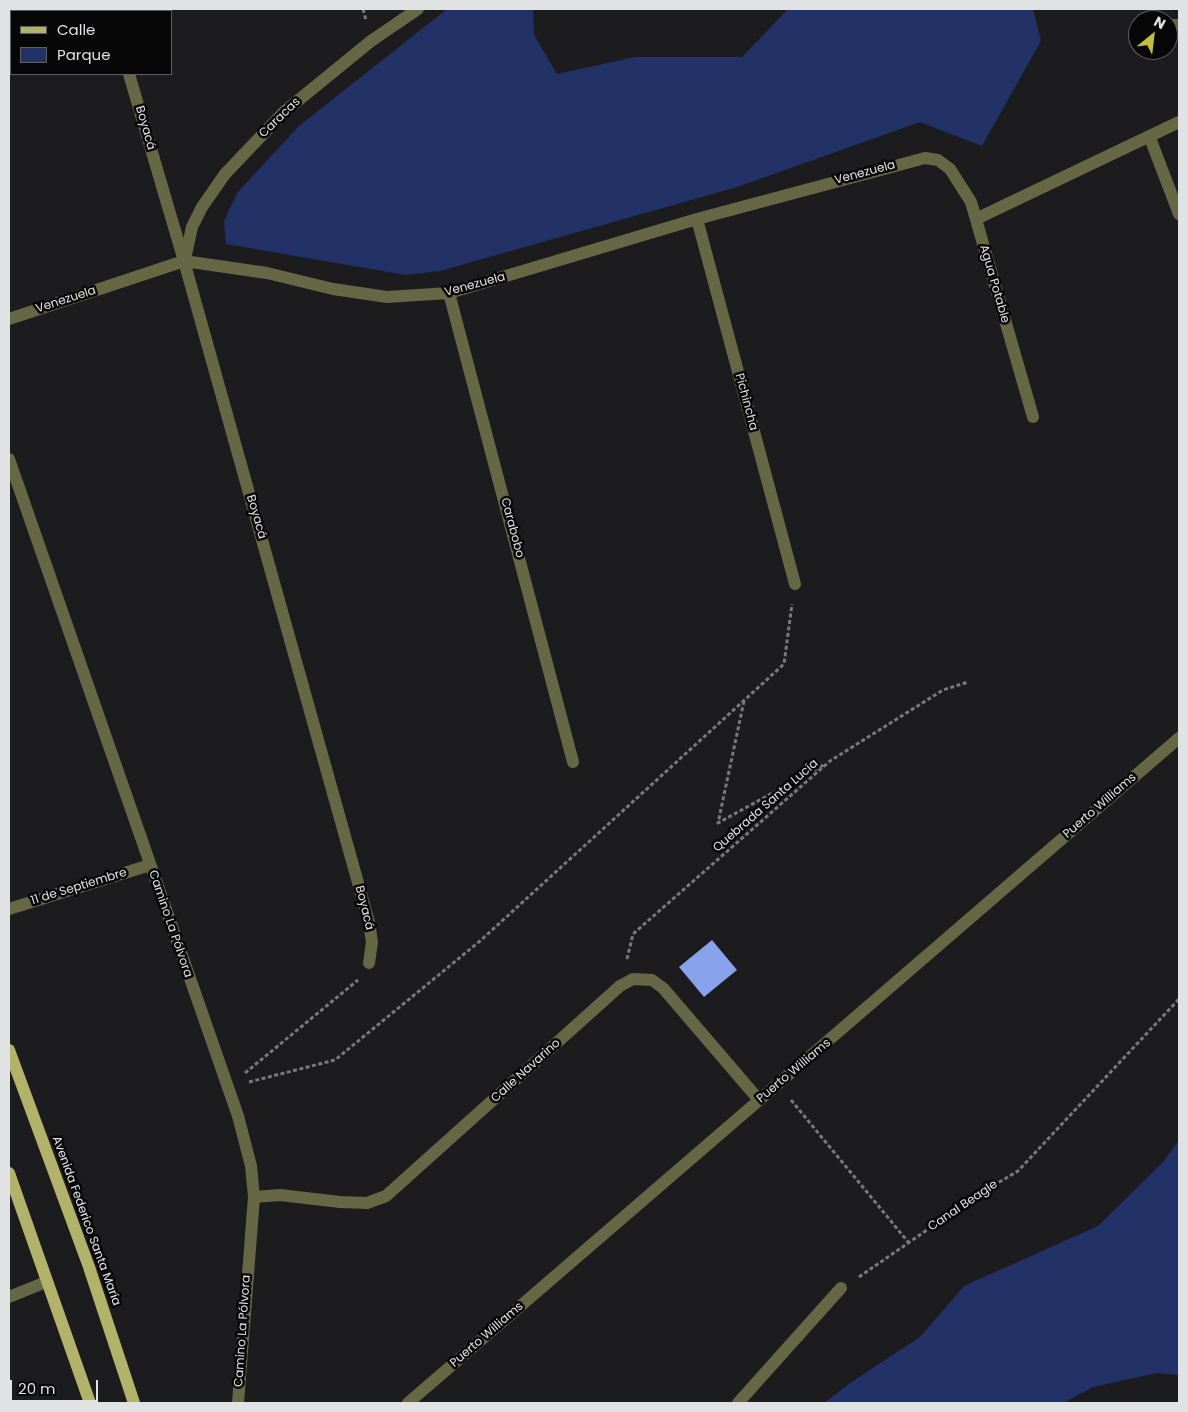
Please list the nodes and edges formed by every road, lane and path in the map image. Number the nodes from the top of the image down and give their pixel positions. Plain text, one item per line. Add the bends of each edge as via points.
1 (418, 9) edge
2 (129, 75) edge
3 (1179, 122) edge
4 (1150, 138) junction
5 (938, 160) joint
6 (1179, 214) edge
7 (698, 219) junction
8 (976, 219) junction
9 (184, 261) junction
10 (449, 294) junction
11 (9, 318) edge
12 (1033, 417) dead end
13 (9, 459) edge
14 (795, 584) joint
15 (968, 682) dead end
16 (744, 701) junction
17 (1179, 738) edge
18 (830, 761) junction
19 (573, 762) dead end
20 (150, 865) junction
21 (9, 909) edge
22 (369, 963) joint
23 (620, 986) junction
24 (1179, 999) edge
25 (9, 1050) edge
26 (778, 1085) junction
27 (226, 1088) junction
28 (760, 1100) junction
29 (9, 1173) edge
30 (254, 1197) junction
31 (909, 1243) junction
32 (46, 1282) junction
33 (842, 1288) joint
34 (9, 1297) edge
35 (90, 1403) edge
36 (134, 1403) edge
37 (238, 1403) edge
38 (408, 1403) edge
39 (738, 1403) edge

1 - 9 street, Caracas via 371,41 284,112 226,174 195,220
2 - 9 street, Boyacá
3 - 4 street
4 - 6 street
4 - 8 street
5 - 7 street, Venezuela via 911,161
5 - 8 street, Agua Potable via 960,182
7 - 10 street, Venezuela
7 - 14 street, Pichincha
8 - 12 street, Agua Potable
9 - 10 street, Venezuela via 267,272 332,289 387,297
9 - 11 street, Venezuela
9 - 22 street, Boyacá via 369,922 372,942
10 - 19 street, Carabobo
13 - 20 street, Camino La Pólvora
14 - 16 path via 784,664
15 - 18 path, Quebrada Santa Lucía via 943,690
16 - 18 path via 718,824
16 - 27 path via 480,941 335,1060
17 - 26 street, Puerto Williams
18 - 23 path, Quebrada Santa Lucía via 633,934
20 - 21 street, 11 de Septiembre
20 - 27 street, Camino La Pólvora
22 - 27 path via 358,980
23 - 28 street, Calle Navarino via 633,979 644,978 663,988
23 - 30 street, Calle Navarino via 386,1196 367,1203 280,1195
24 - 31 path, Canal Beagle via 1018,1171
25 - 36 main road, Avenida Federico Santa María via 89,1267
26 - 28 street, Puerto Williams
26 - 31 path
27 - 30 street, Camino La Pólvora via 238,1116 251,1166
28 - 38 street, Puerto Williams
29 - 32 main road
30 - 37 street, Camino La Pólvora
31 - 33 path, Canal Beagle
32 - 34 street
32 - 35 main road
33 - 39 street

